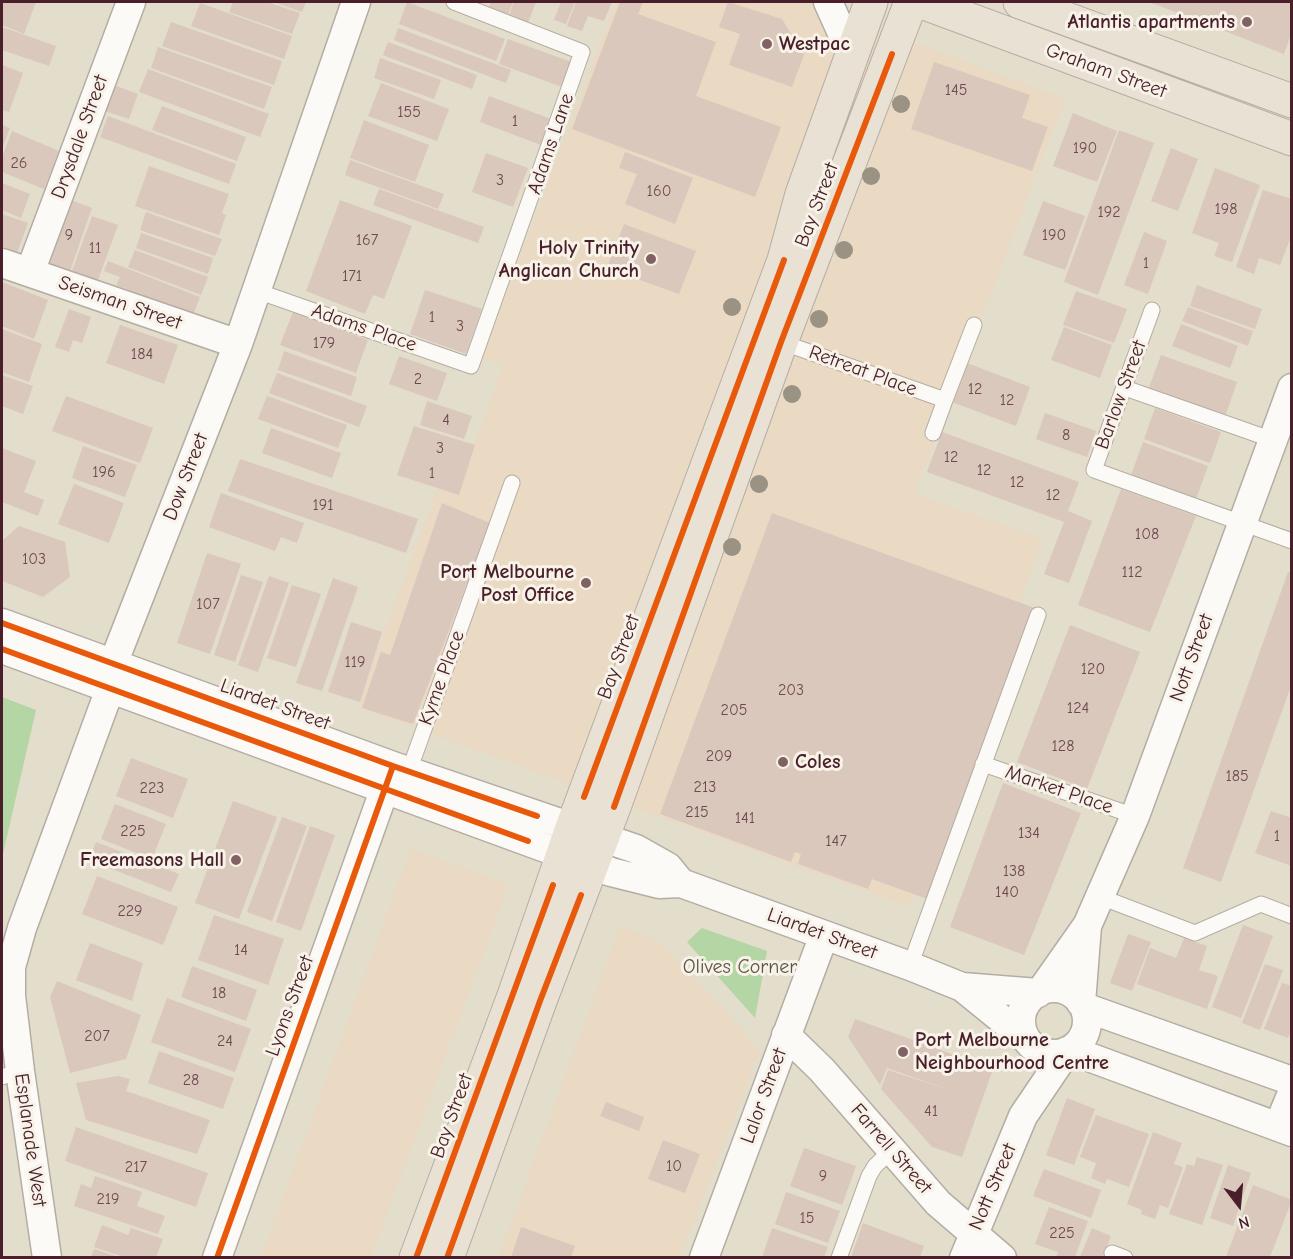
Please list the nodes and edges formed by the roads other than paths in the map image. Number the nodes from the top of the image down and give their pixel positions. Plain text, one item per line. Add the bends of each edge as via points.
1 (131, 2) edge
2 (356, 2) edge
3 (454, 2) edge
4 (828, 2) edge
5 (871, 2) edge
6 (911, 2) edge
7 (922, 2) edge
8 (1020, 2) edge
9 (850, 53) junction
10 (892, 54) junction
11 (1292, 101) edge
12 (1292, 139) edge
13 (2, 263) edge
14 (30, 272) junction
15 (257, 291) junction
16 (1152, 310) dead end
17 (974, 325) dead end
18 (782, 342) junction
19 (238, 344) junction
20 (471, 366) joint
21 (1125, 388) junction
22 (1292, 388) edge
23 (945, 400) junction
24 (933, 433) dead end
25 (1273, 440) junction
26 (512, 483) dead end
27 (1240, 522) junction
28 (1292, 541) edge
29 (1038, 615) dead end
30 (2, 623) edge
31 (2, 649) edge
32 (111, 676) junction
33 (984, 764) junction
34 (395, 776) junction
35 (1135, 816) junction
36 (582, 846) junction
37 (1098, 896) junction
38 (1292, 916) edge
39 (1087, 926) junction
40 (824, 935) junction
41 (15, 951) joint
42 (910, 966) junction
43 (962, 987) junction
44 (1040, 992) junction
45 (528, 997) junction
46 (1082, 1005) junction
47 (786, 1035) junction
48 (1026, 1039) junction
49 (1068, 1051) junction
50 (11, 1074) edge
51 (1292, 1081) edge
52 (1292, 1093) edge
53 (1023, 1116) junction
54 (1285, 1130) edge
55 (891, 1151) junction
56 (969, 1245) edge
57 (47, 1257) edge
58 (217, 1257) edge
59 (416, 1257) edge
60 (447, 1257) edge
61 (704, 1257) edge
62 (839, 1257) edge
63 (1002, 1257) edge

1 - 14 street, Drysdale Street
2 - 15 street, Dow Street
3 - 20 lane, Adams Lane via 582,52
4 - 9 street
5 - 9 main road, Bay Street
5 - 10 main road
6 - 10 main road, Bay Street
7 - 12 main road, Graham Street
8 - 11 main road, Graham Street
9 - 36 main road, Bay Street via 784,260
10 - 18 main road, Bay Street
13 - 14 street, Seisman Street
14 - 19 street, Seisman Street
15 - 19 street, Dow Street
15 - 20 lane, Adams Place
16 - 21 lane, Barlow Street
17 - 23 lane
18 - 23 lane, Retreat Place
18 - 36 main road, Bay Street
19 - 32 street, Dow Street
21 - 25 lane
21 - 27 lane, Barlow Street via 1094,470
22 - 25 street, Nott Street
23 - 24 lane
25 - 27 street, Nott Street
26 - 34 lane, Kyme Place
27 - 28 lane
27 - 35 street, Nott Street
29 - 33 lane
30 - 32 street, Liardet Street
31 - 32 street, Liardet Street
32 - 34 street, Liardet Street
32 - 41 street, Dow Street
33 - 35 lane, Market Place
33 - 42 lane
34 - 36 street, Liardet Street
34 - 58 street, Lyons Street
35 - 37 street, Nott Street
36 - 40 street, Liardet Street via 636,849 668,867 681,883
36 - 45 main road, Bay Street
37 - 38 lane via 1195,933 1261,904
37 - 39 street, Nott Street
39 - 44 street, Nott Street
39 - 46 street, Nott Street
40 - 42 street, Liardet Street
40 - 47 street, Lalor Street
41 - 50 street, Esplanade West via 10,977
42 - 43 street, Liardet Street
43 - 44 street, Liardet Street
43 - 48 street, Liardet Street
44 - 46 street via 1051,988 1064,990
44 - 48 street via 1028,1001 1022,1013
45 - 59 main road, Bay Street
45 - 60 main road, Bay Street
46 - 49 street via 1087,1020 1085,1033
46 - 51 street
47 - 55 street, Farrell Street via 822,1070
47 - 61 street, Lalor Street
48 - 49 street via 1047,1053
48 - 53 street, Nott Street via 1029,1077
49 - 53 street, Nott Street
49 - 54 street
50 - 57 street, Esplanade West
52 - 54 street
53 - 56 street, Nott Street
55 - 56 street, Farrell Street
55 - 62 lane via 869,1176
56 - 63 street, Farrell Street

